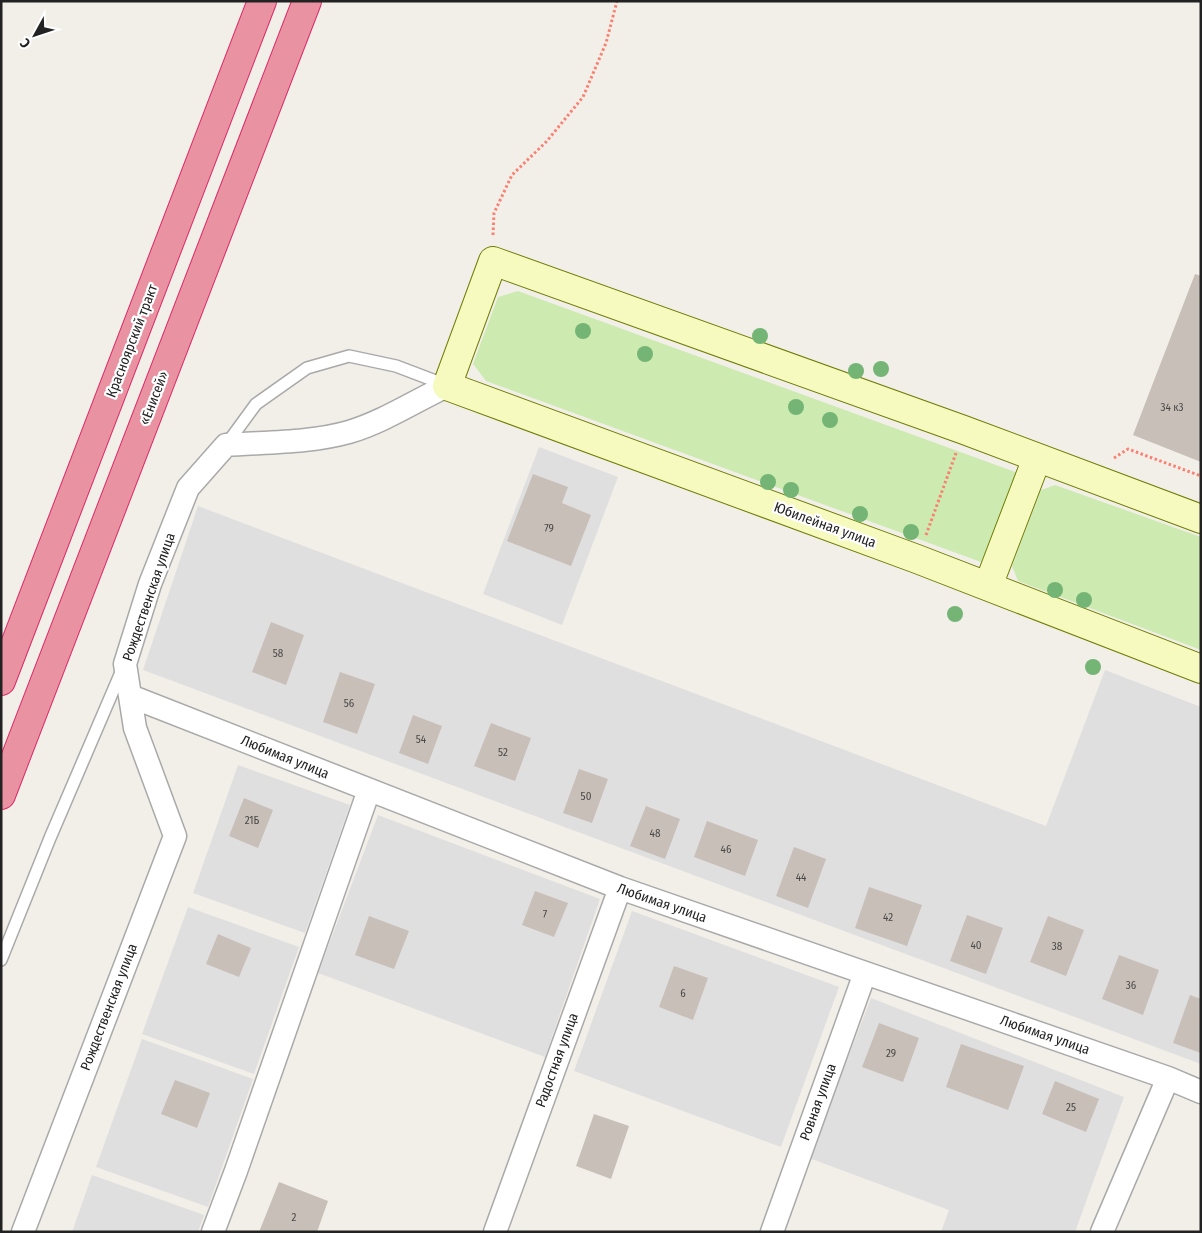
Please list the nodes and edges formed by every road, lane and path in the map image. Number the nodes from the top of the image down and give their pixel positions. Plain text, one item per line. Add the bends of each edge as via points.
1 (262, 1) edge
2 (307, 1) edge
3 (617, 1) edge
4 (492, 261) junction
5 (447, 386) junction
6 (226, 445) junction
7 (956, 452) dead end
8 (1037, 458) junction
9 (1113, 459) dead end
10 (1201, 476) edge
11 (1201, 519) edge
12 (925, 538) dead end
13 (988, 586) junction
14 (125, 664) junction
15 (1201, 669) edge
16 (1, 681) edge
17 (130, 696) junction
18 (369, 790) junction
19 (1, 795) edge
20 (620, 888) junction
21 (1, 960) edge
22 (865, 972) junction
23 (1168, 1078) junction
24 (1201, 1092) edge
25 (23, 1232) edge
26 (213, 1232) edge
27 (494, 1232) edge
28 (772, 1232) edge
29 (1102, 1232) edge

1 - 16 highway, Красноярский тракт
2 - 19 highway, «Енисей»
3 - 4 path via 606,43 583,97 512,175 494,213
4 - 5 main road
4 - 8 main road
5 - 6 street via 350,432 316,439
5 - 6 lane via 396,366 349,356 307,368 256,404
5 - 13 main road, Юбилейная улица
6 - 14 street, Рождественская улица via 188,488 150,584
7 - 12 path
8 - 11 main road
8 - 13 main road
9 - 10 path via 1128,448
13 - 15 main road, Юбилейная улица
14 - 17 street, Рождественская улица
14 - 21 lane
17 - 18 street, Любимая улица
17 - 25 street, Рождественская улица via 135,728 175,836
18 - 20 street, Любимая улица
18 - 26 street
20 - 22 street, Любимая улица
20 - 27 street, Радостная улица
22 - 23 street, Любимая улица
22 - 28 street, Ровная улица
23 - 24 street, Любимая улица
23 - 29 street

